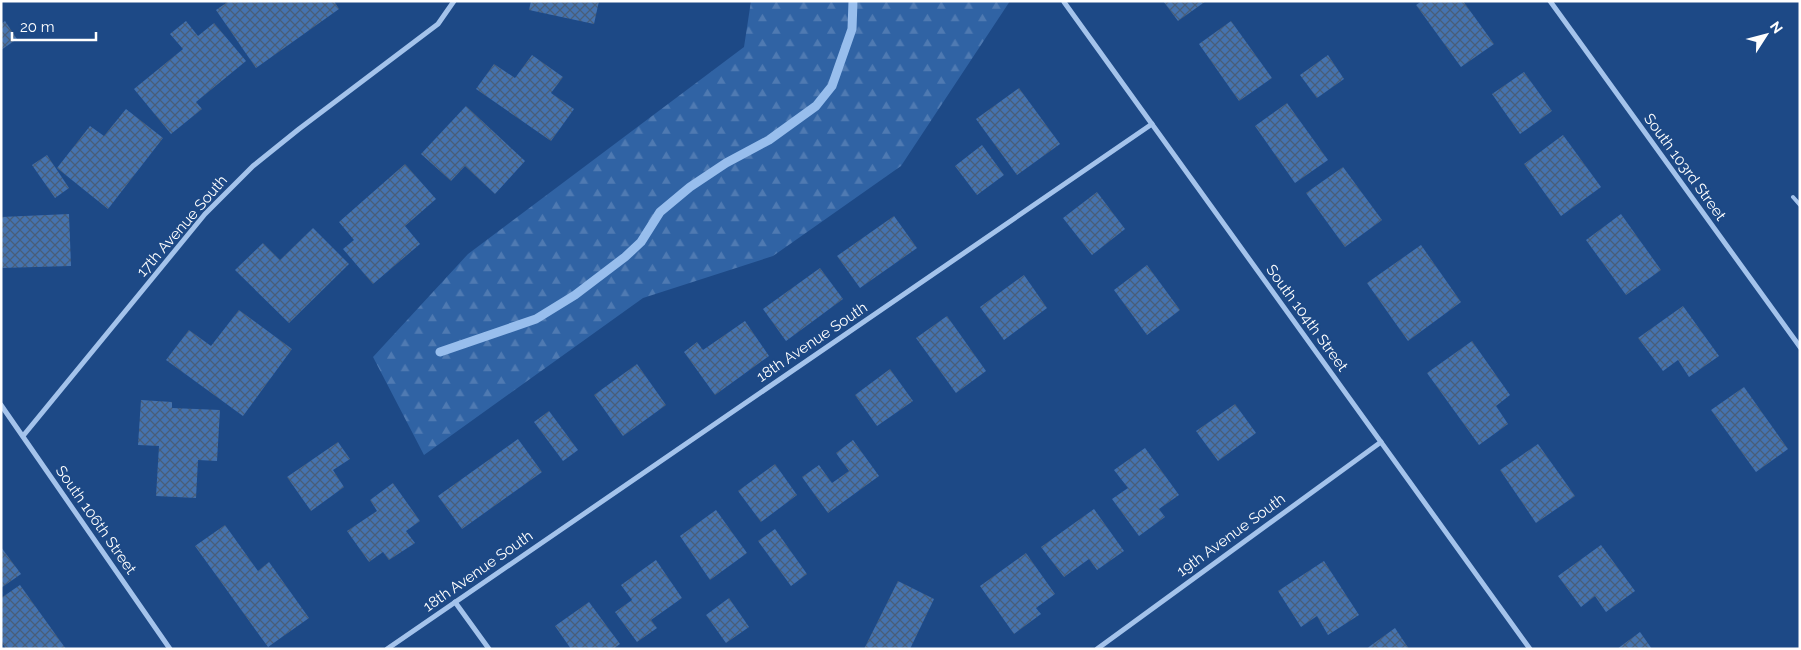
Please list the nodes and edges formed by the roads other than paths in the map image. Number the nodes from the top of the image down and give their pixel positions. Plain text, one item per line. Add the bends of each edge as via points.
1 (454, 1) edge
2 (1550, 1) edge
3 (1064, 2) dead end
4 (1152, 124) junction
5 (1794, 197) dead end
6 (1800, 205) edge
7 (1800, 347) edge
8 (1, 405) edge
9 (23, 436) junction
10 (1381, 442) junction
11 (455, 602) junction
12 (170, 649) edge
13 (387, 649) edge
14 (489, 649) edge
15 (1097, 649) edge
16 (1530, 649) edge

1 - 9 street, 17th Avenue South via 438,24 253,166 212,207
2 - 7 street, South 103rd Street
3 - 4 street, South 104th Street
4 - 10 street, South 104th Street
4 - 11 street, 18th Avenue South
5 - 6 lane
8 - 9 street, South 106th Street
9 - 12 street, South 106th Street
10 - 15 street, 19th Avenue South
10 - 16 street, South 104th Street
11 - 13 street, 18th Avenue South
11 - 14 street

